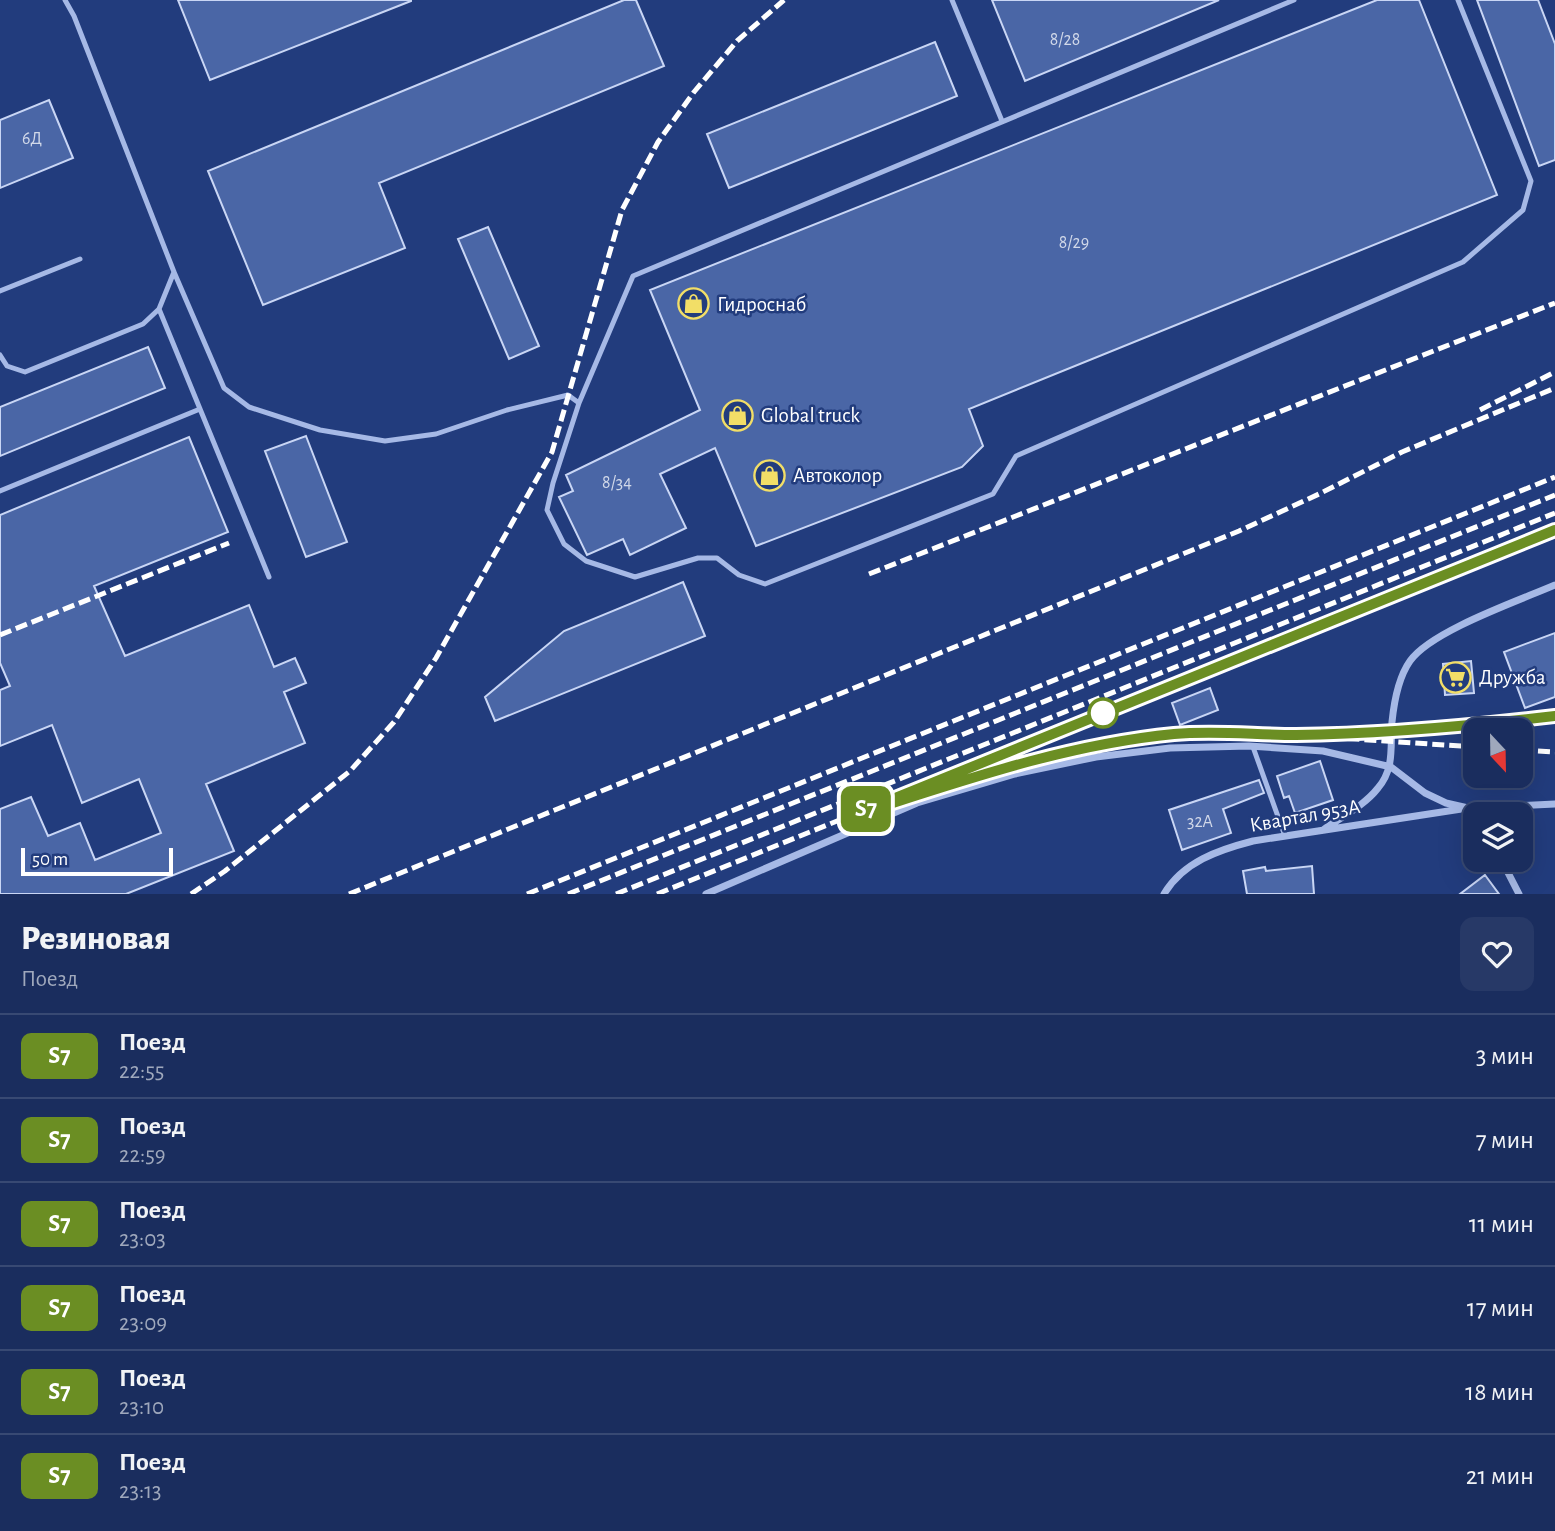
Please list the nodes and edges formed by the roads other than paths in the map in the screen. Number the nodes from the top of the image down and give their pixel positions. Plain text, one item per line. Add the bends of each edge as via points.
1 (65, 0) edge
2 (952, 0) edge
3 (1294, 0) edge
4 (1458, 0) edge
5 (1002, 121) junction
6 (80, 259) dead end
7 (174, 272) junction
8 (0, 290) edge
9 (159, 309) junction
10 (0, 355) edge
11 (579, 403) junction
12 (200, 410) junction
13 (0, 491) edge
14 (269, 577) dead end
15 (1555, 585) edge
16 (1253, 747) junction
17 (1391, 767) junction
18 (1555, 804) edge
19 (1533, 805) edge
20 (1463, 807) edge
21 (1463, 809) edge
22 (1323, 830) junction
23 (1285, 836) junction
24 (1508, 872) edge
25 (706, 894) edge
26 (1164, 894) edge
27 (1519, 894) edge

1 - 7 lane
2 - 5 lane
3 - 5 lane
4 - 11 lane via 1531,181 1523,210 1463,262 1016,456 992,494 765,584 738,575 717,558 698,558 635,577 586,561 565,544 547,510
5 - 11 lane via 633,276
6 - 8 lane
7 - 9 lane
7 - 11 lane via 224,388 249,407 320,430 385,441 436,434 568,395
9 - 10 lane via 144,324 25,372 7,366
9 - 12 lane
12 - 13 lane
12 - 14 lane
15 - 17 street via 1434,638 1410,660 1399,681
16 - 17 street, Квартал 953А via 1323,751
16 - 23 lane
16 - 25 street, Квартал 953А via 1170,748 1015,774 917,803
17 - 20 street, Квартал 953А via 1425,793
17 - 22 street via 1364,802
18 - 19 street, Квартал 953А
21 - 22 street, Квартал 953А
22 - 23 street, Квартал 953А
23 - 26 street, Квартал 953А via 1220,850 1193,864
24 - 27 street

